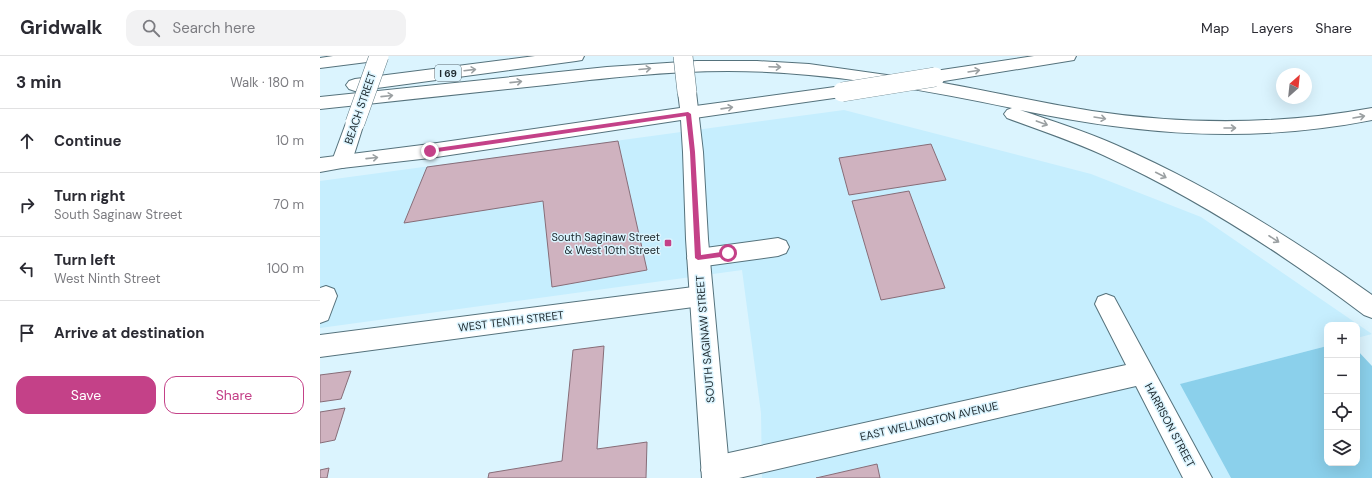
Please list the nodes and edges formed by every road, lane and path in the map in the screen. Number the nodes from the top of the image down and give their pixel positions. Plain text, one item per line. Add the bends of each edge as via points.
1 (345, 56) edge
2 (375, 56) edge
3 (379, 56) edge
4 (576, 56) edge
5 (684, 56) edge
6 (1068, 56) edge
7 (320, 62) edge
8 (882, 80) junction
9 (320, 89) edge
10 (320, 103) edge
11 (687, 103) junction
12 (1372, 114) edge
13 (342, 161) junction
14 (320, 165) edge
15 (778, 247) dead end
16 (698, 258) junction
17 (701, 296) junction
18 (1106, 304) dead end
19 (1372, 308) edge
20 (320, 346) edge
21 (1143, 373) junction
22 (715, 474) edge
23 (1198, 478) edge

1 - 7 main road
2 - 7 main road
3 - 13 main road, BEACH STREET, bridge
9 -> 4 main road, I 69
5 - 11 main road, SOUTH SAGINAW STREET, bridge
11 -> 6 main road, bridge via 842,92
10 -> 8 main road via 690,66 785,68
8 -> 12 main road via 962,92 1104,119 1176,127 1276,127
8 -> 19 main road via 929,90 1028,118 1142,165 1188,188 1263,232 1307,260
13 -> 11 main road via 430,151
11 - 16 main road, SOUTH SAGINAW STREET
13 - 14 main road
15 - 16 main road
16 - 17 main road, SOUTH SAGINAW STREET
17 - 20 main road, WEST TENTH STREET
17 - 22 main road, SOUTH SAGINAW STREET
18 - 21 main road, HARRISON STREET
21 - 22 main road, EAST WELLINGTON AVENUE
21 - 23 main road, HARRISON STREET

